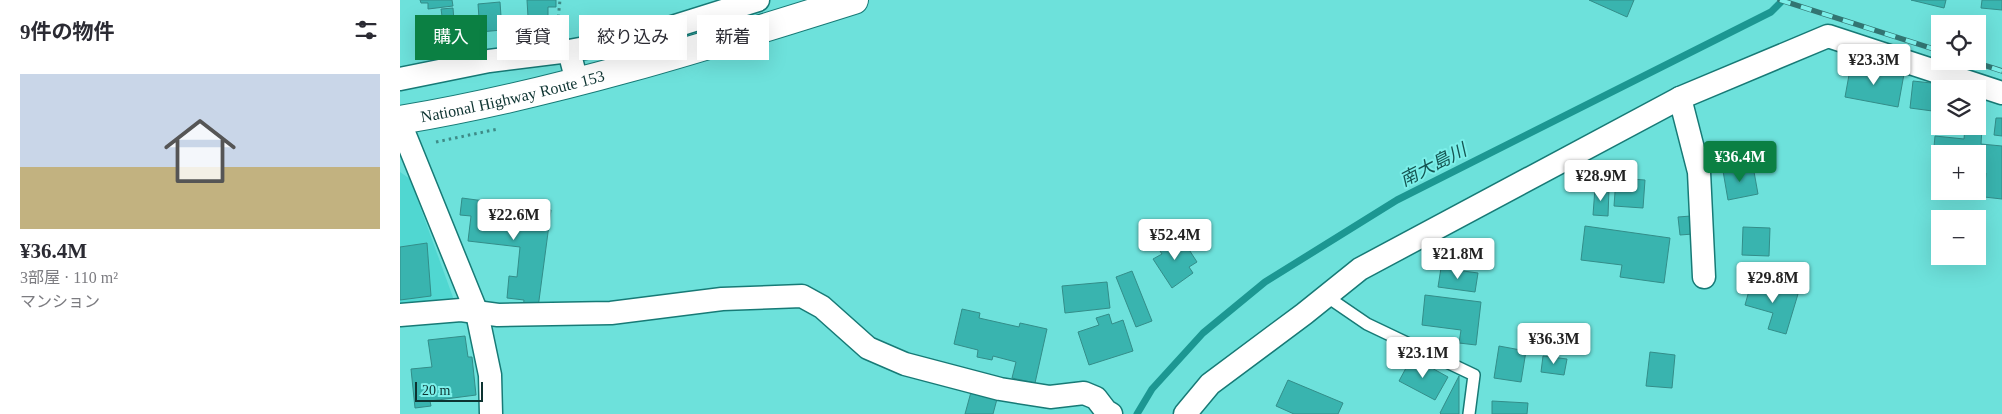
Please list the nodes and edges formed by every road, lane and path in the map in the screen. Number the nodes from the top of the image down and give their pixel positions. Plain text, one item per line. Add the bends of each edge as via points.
1 (560, 0) edge
2 (758, 0) edge
3 (854, 0) edge
4 (561, 15) edge
5 (569, 51) edge
6 (497, 60) edge
7 (566, 60) edge
8 (400, 79) edge
9 (577, 82) junction
10 (2002, 93) edge
11 (1680, 98) junction
12 (400, 122) edge
13 (498, 129) dead end
14 (436, 142) dead end
15 (1704, 277) dead end
16 (1326, 296) junction
17 (477, 313) junction
18 (400, 315) edge
19 (1107, 413) edge
20 (491, 414) edge
21 (1185, 414) edge
22 (1469, 414) edge

1 - 4 path
2 - 5 street via 634,39
3 - 9 highway, National Highway Route 153
6 - 8 street
7 - 9 street
9 - 12 highway, National Highway Route 153
10 - 11 street via 1828,36
11 - 15 street via 1698,172
11 - 16 street via 1360,268
12 - 17 street
13 - 14 path
16 - 21 street via 1210,384
16 - 22 lane via 1367,324 1474,374
17 - 18 street via 461,310
17 - 19 street via 611,313 722,299 802,296 822,307 868,348 905,364 1008,391 1050,397 1084,393 1096,398
17 - 20 street via 490,375

